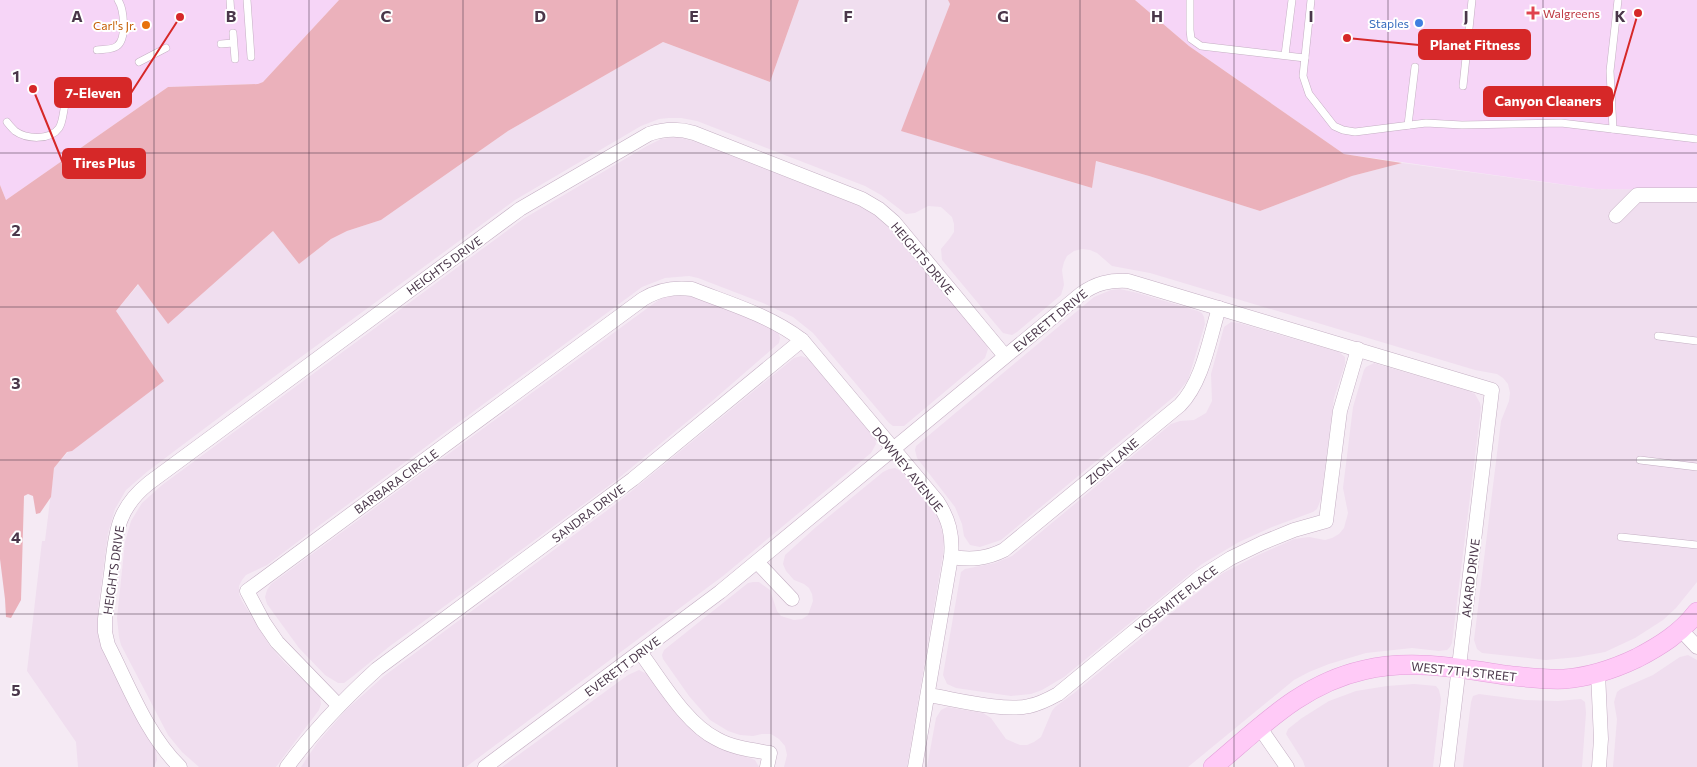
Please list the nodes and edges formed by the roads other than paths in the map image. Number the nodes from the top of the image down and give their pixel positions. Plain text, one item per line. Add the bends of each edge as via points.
1 (118, 0) edge
2 (230, 0) edge
3 (247, 0) edge
4 (1190, 0) edge
5 (1292, 0) edge
6 (1311, 0) edge
7 (1472, 0) edge
8 (1618, 0) edge
9 (231, 16) dead end
10 (232, 33) dead end
11 (233, 43) junction
12 (221, 44) dead end
13 (166, 48) dead end
14 (98, 50) dead end
15 (1285, 55) junction
16 (251, 58) dead end
17 (1305, 58) junction
18 (235, 59) dead end
19 (139, 62) dead end
20 (1415, 67) dead end
21 (1463, 86) dead end
22 (65, 105) dead end
23 (7, 122) dead end
24 (1408, 125) junction
25 (1613, 129) junction
26 (1697, 139) edge
27 (1697, 195) edge
28 (1616, 216) dead end
29 (665, 289) joint
30 (1219, 308) junction
31 (1658, 336) dead end
32 (802, 340) junction
33 (1697, 341) edge
34 (1358, 349) junction
35 (1005, 356) junction
36 (1492, 390) joint
37 (894, 449) junction
38 (1640, 460) dead end
39 (1697, 467) edge
40 (1621, 537) dead end
41 (1697, 545) edge
42 (951, 557) junction
43 (757, 562) junction
44 (792, 599) dead end
45 (1697, 612) edge
46 (1681, 630) junction
47 (1697, 647) edge
48 (640, 652) junction
49 (1459, 668) junction
50 (1598, 673) junction
51 (928, 695) junction
52 (338, 705) junction
53 (1260, 728) junction
54 (180, 767) edge
55 (287, 767) edge
56 (485, 767) edge
57 (768, 767) edge
58 (916, 767) edge
59 (1213, 767) edge
60 (1287, 767) edge
61 (1448, 767) edge
62 (1599, 767) edge

1 - 14 lane via 123,12 122,39 118,46
2 - 9 lane
3 - 16 lane
4 - 15 lane via 1191,39 1200,46
5 - 15 lane
6 - 17 lane
7 - 21 lane
8 - 25 lane via 1610,71
10 - 11 lane
11 - 12 lane
11 - 18 lane
13 - 19 lane
15 - 17 lane
17 - 24 lane via 1303,76 1308,94 1334,126 1355,132
20 - 24 lane
22 - 23 lane via 56,132 43,138 16,132
24 - 25 lane via 1561,123
25 - 26 lane
27 - 28 street via 1637,195
29 - 32 street, DOWNEY AVENUE via 692,289 769,319
29 - 52 street, BARBARA CIRCLE via 643,299 247,591 277,642
30 - 34 street, EVERETT DRIVE
30 - 35 street, EVERETT DRIVE via 1128,281 1100,283 1081,294
30 - 42 street, ZION LANE via 1196,383 1180,405 1004,550 978,559
31 - 33 lane
32 - 37 street, DOWNEY AVENUE
32 - 52 street, SANDRA DRIVE via 633,479 367,678
34 - 36 street, EVERETT DRIVE
34 - 51 street, YOSEMITE PLACE via 1340,411 1326,521 1294,530 1231,558 1193,583 1058,694 1043,702 1010,708
35 - 37 street, EVERETT DRIVE
35 - 54 street, HEIGHTS DRIVE via 894,222 862,199 694,133 672,130 649,134 520,209 149,483 128,504 115,534 105,632 108,645 149,726
36 - 49 street, AKARD DRIVE
37 - 42 street, DOWNEY AVENUE via 945,514 952,535
37 - 43 street, EVERETT DRIVE
38 - 39 lane
40 - 41 lane
42 - 51 street, DOWNEY AVENUE
43 - 44 street
43 - 48 street, EVERETT DRIVE
45 - 46 main road, WEST 7TH STREET
46 - 47 street
46 - 50 main road, WEST 7TH STREET via 1652,650
48 - 56 street, EVERETT DRIVE
48 - 57 street via 702,730 734,746 770,753
49 - 50 main road, WEST 7TH STREET via 1539,679 1564,679
49 - 53 main road, WEST 7TH STREET via 1405,664 1346,674 1292,701
49 - 61 street, AKARD DRIVE
50 - 62 street
51 - 58 street, DOWNEY AVENUE
52 - 55 street
53 - 59 main road, WEST 7TH STREET
53 - 60 street

